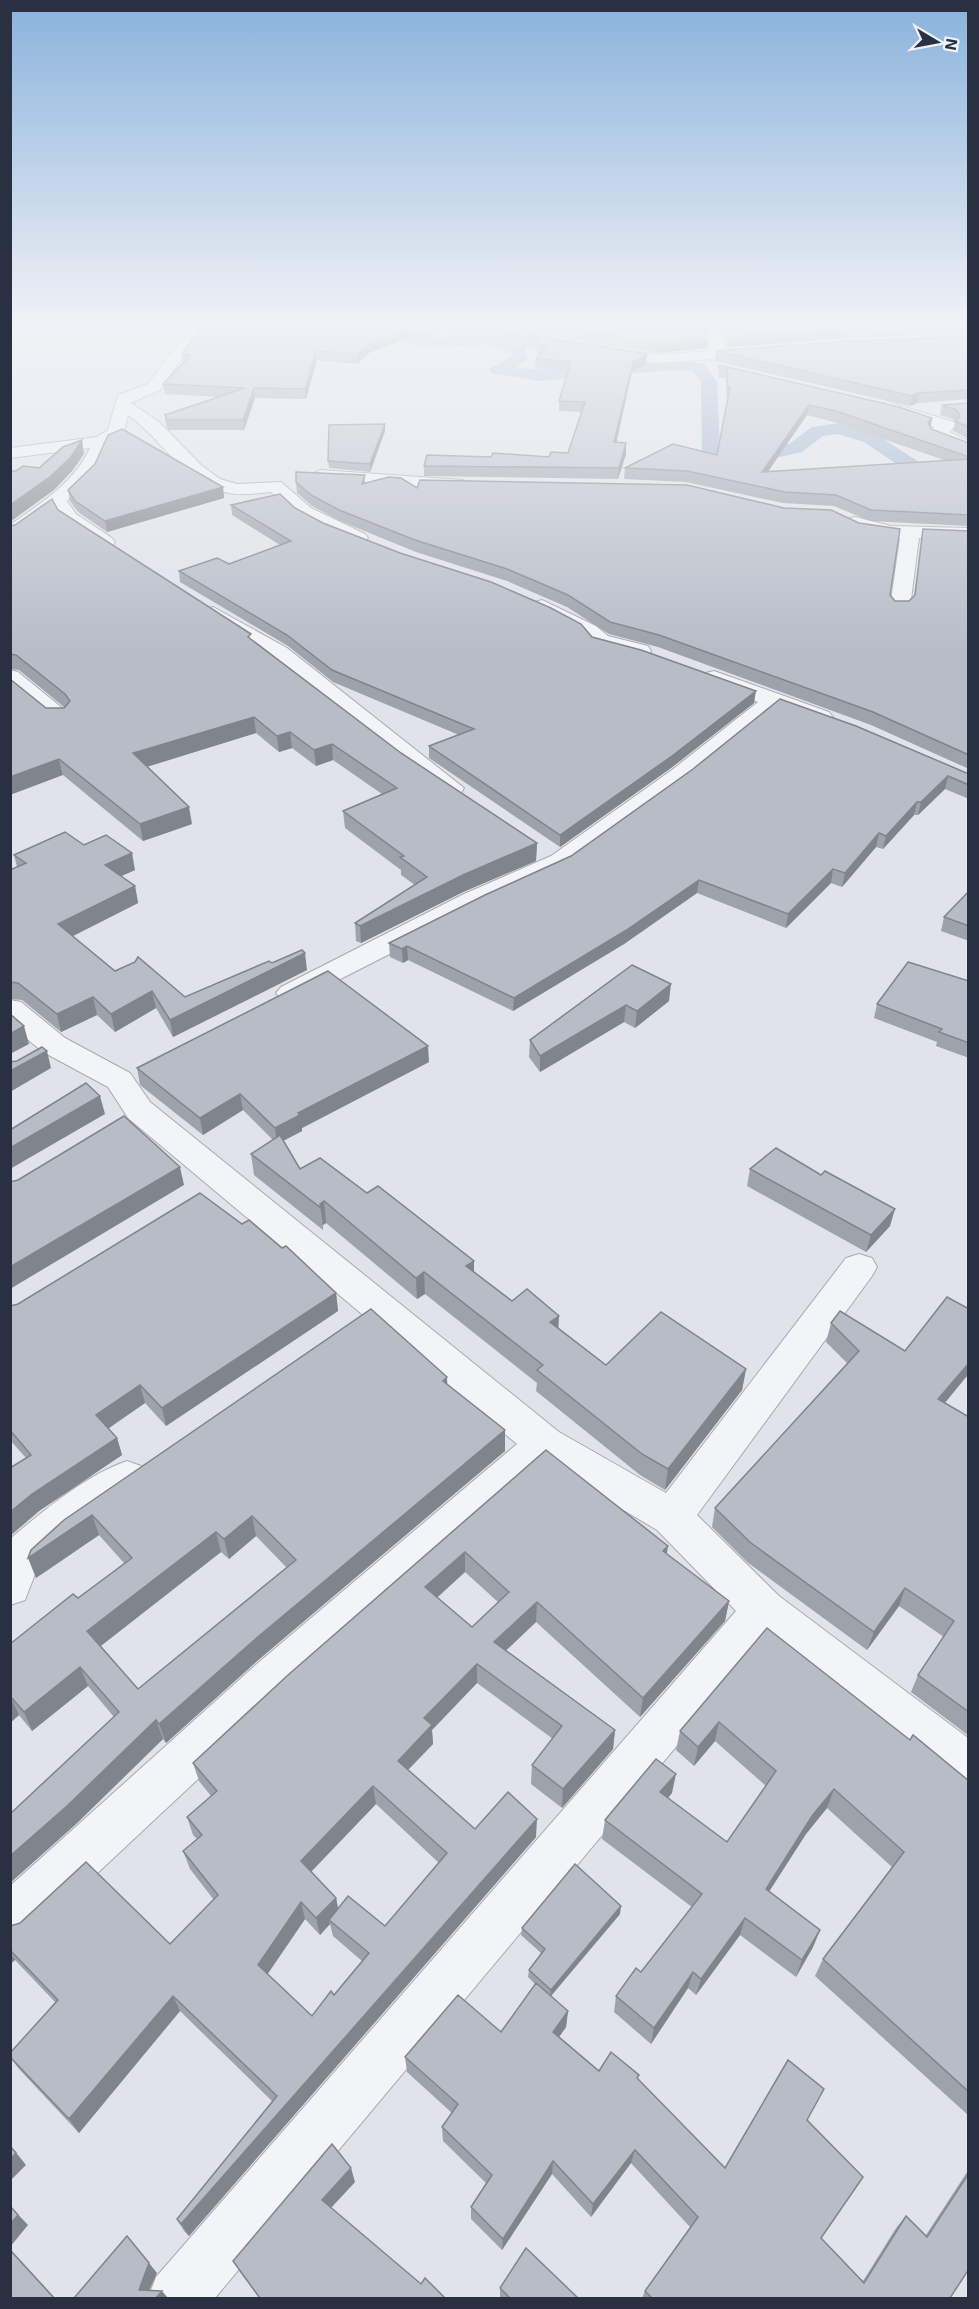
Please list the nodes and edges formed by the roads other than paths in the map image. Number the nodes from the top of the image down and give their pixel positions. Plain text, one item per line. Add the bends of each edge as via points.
1 (113, 436) edge
2 (161, 436) edge
3 (942, 436) edge
4 (108, 437) junction
5 (969, 447) edge
6 (10, 453) edge
7 (290, 479) junction
8 (485, 486) edge
9 (57, 501) junction
10 (834, 514) edge
11 (910, 531) junction
12 (10, 534) edge
13 (969, 534) edge
14 (375, 545) edge
15 (118, 551) edge
16 (519, 596) edge
17 (198, 604) edge
18 (900, 607) edge
19 (660, 657) edge
20 (691, 669) edge
21 (10, 677) edge
22 (775, 700) junction
23 (58, 717) edge
24 (840, 724) edge
25 (473, 802) edge
26 (263, 1007) edge
27 (10, 1009) edge
28 (859, 1267) dead end
29 (546, 1444) junction
30 (152, 1461) edge
31 (672, 1517) junction
32 (10, 1586) edge
33 (764, 1610) junction
34 (969, 1766) edge
35 (10, 1920) edge
36 (177, 2298) edge

1 - 4 street
2 - 7 street via 223,487 240,490
3 - 5 street
4 - 6 street
4 - 9 street via 89,469
7 - 8 street
7 - 14 street via 304,512
9 - 12 street
9 - 15 street via 69,518
10 - 11 street via 864,528
11 - 13 street
11 - 18 street
16 - 19 street via 579,624 600,641
17 - 25 street via 279,653 424,769
20 - 22 street
21 - 23 street
22 - 24 street
22 - 26 street via 681,775 550,856 474,900
27 - 29 street via 41,1052 127,1097 207,1190 364,1315
28 - 31 street
29 - 31 street
29 - 35 street via 274,1678
30 - 32 street via 55,1526 19,1558
31 - 33 street
33 - 34 street
33 - 36 street

